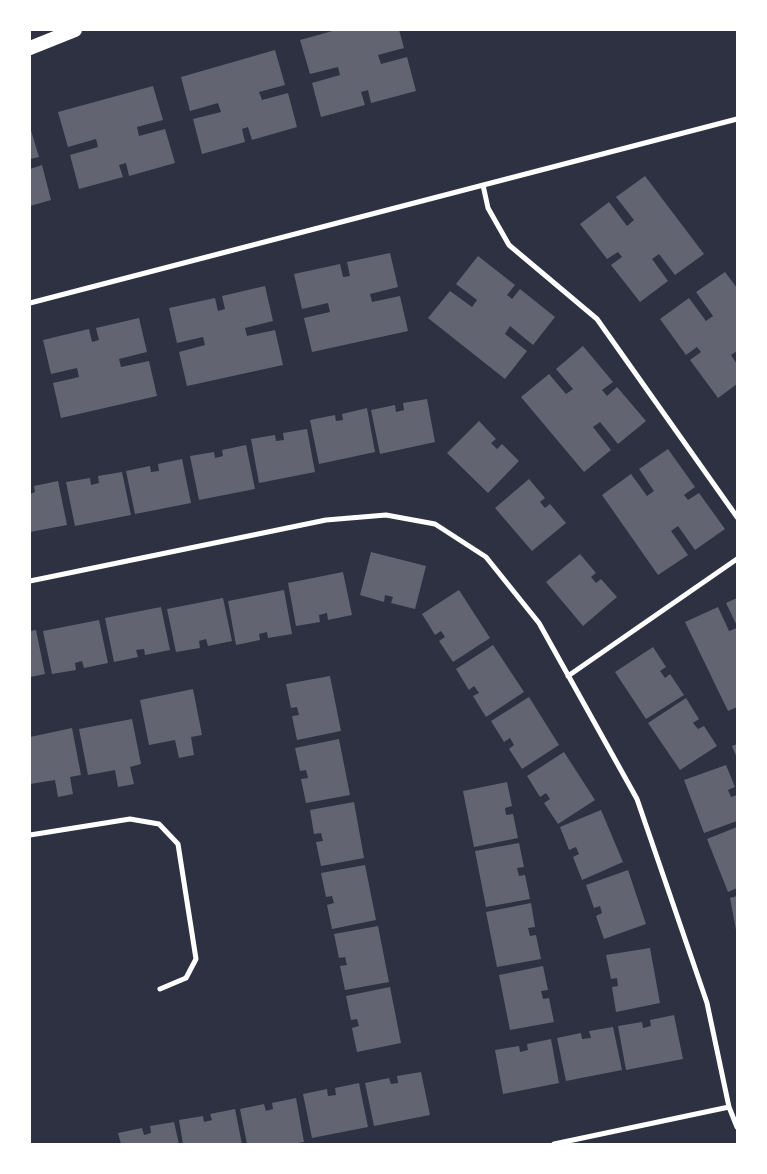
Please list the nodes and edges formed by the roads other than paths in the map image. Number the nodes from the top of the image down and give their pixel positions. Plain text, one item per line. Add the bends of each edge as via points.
1 (75, 30) edge
2 (30, 48) edge
3 (737, 119) edge
4 (483, 185) junction
5 (30, 303) edge
6 (737, 517) edge
7 (737, 559) edge
8 (30, 581) edge
9 (568, 676) junction
10 (30, 835) edge
11 (160, 989) dead end
12 (729, 1107) junction
13 (737, 1127) edge
14 (554, 1144) edge

1 - 2 highway
3 - 4 street
4 - 5 street
4 - 6 street via 488,208 509,245 597,319
7 - 9 street
8 - 9 street via 326,520 386,514 435,524 486,557 539,623
9 - 12 street via 637,799 707,1003
10 - 11 street via 130,819 159,824 178,844 196,959 186,978
12 - 13 street
12 - 14 street

